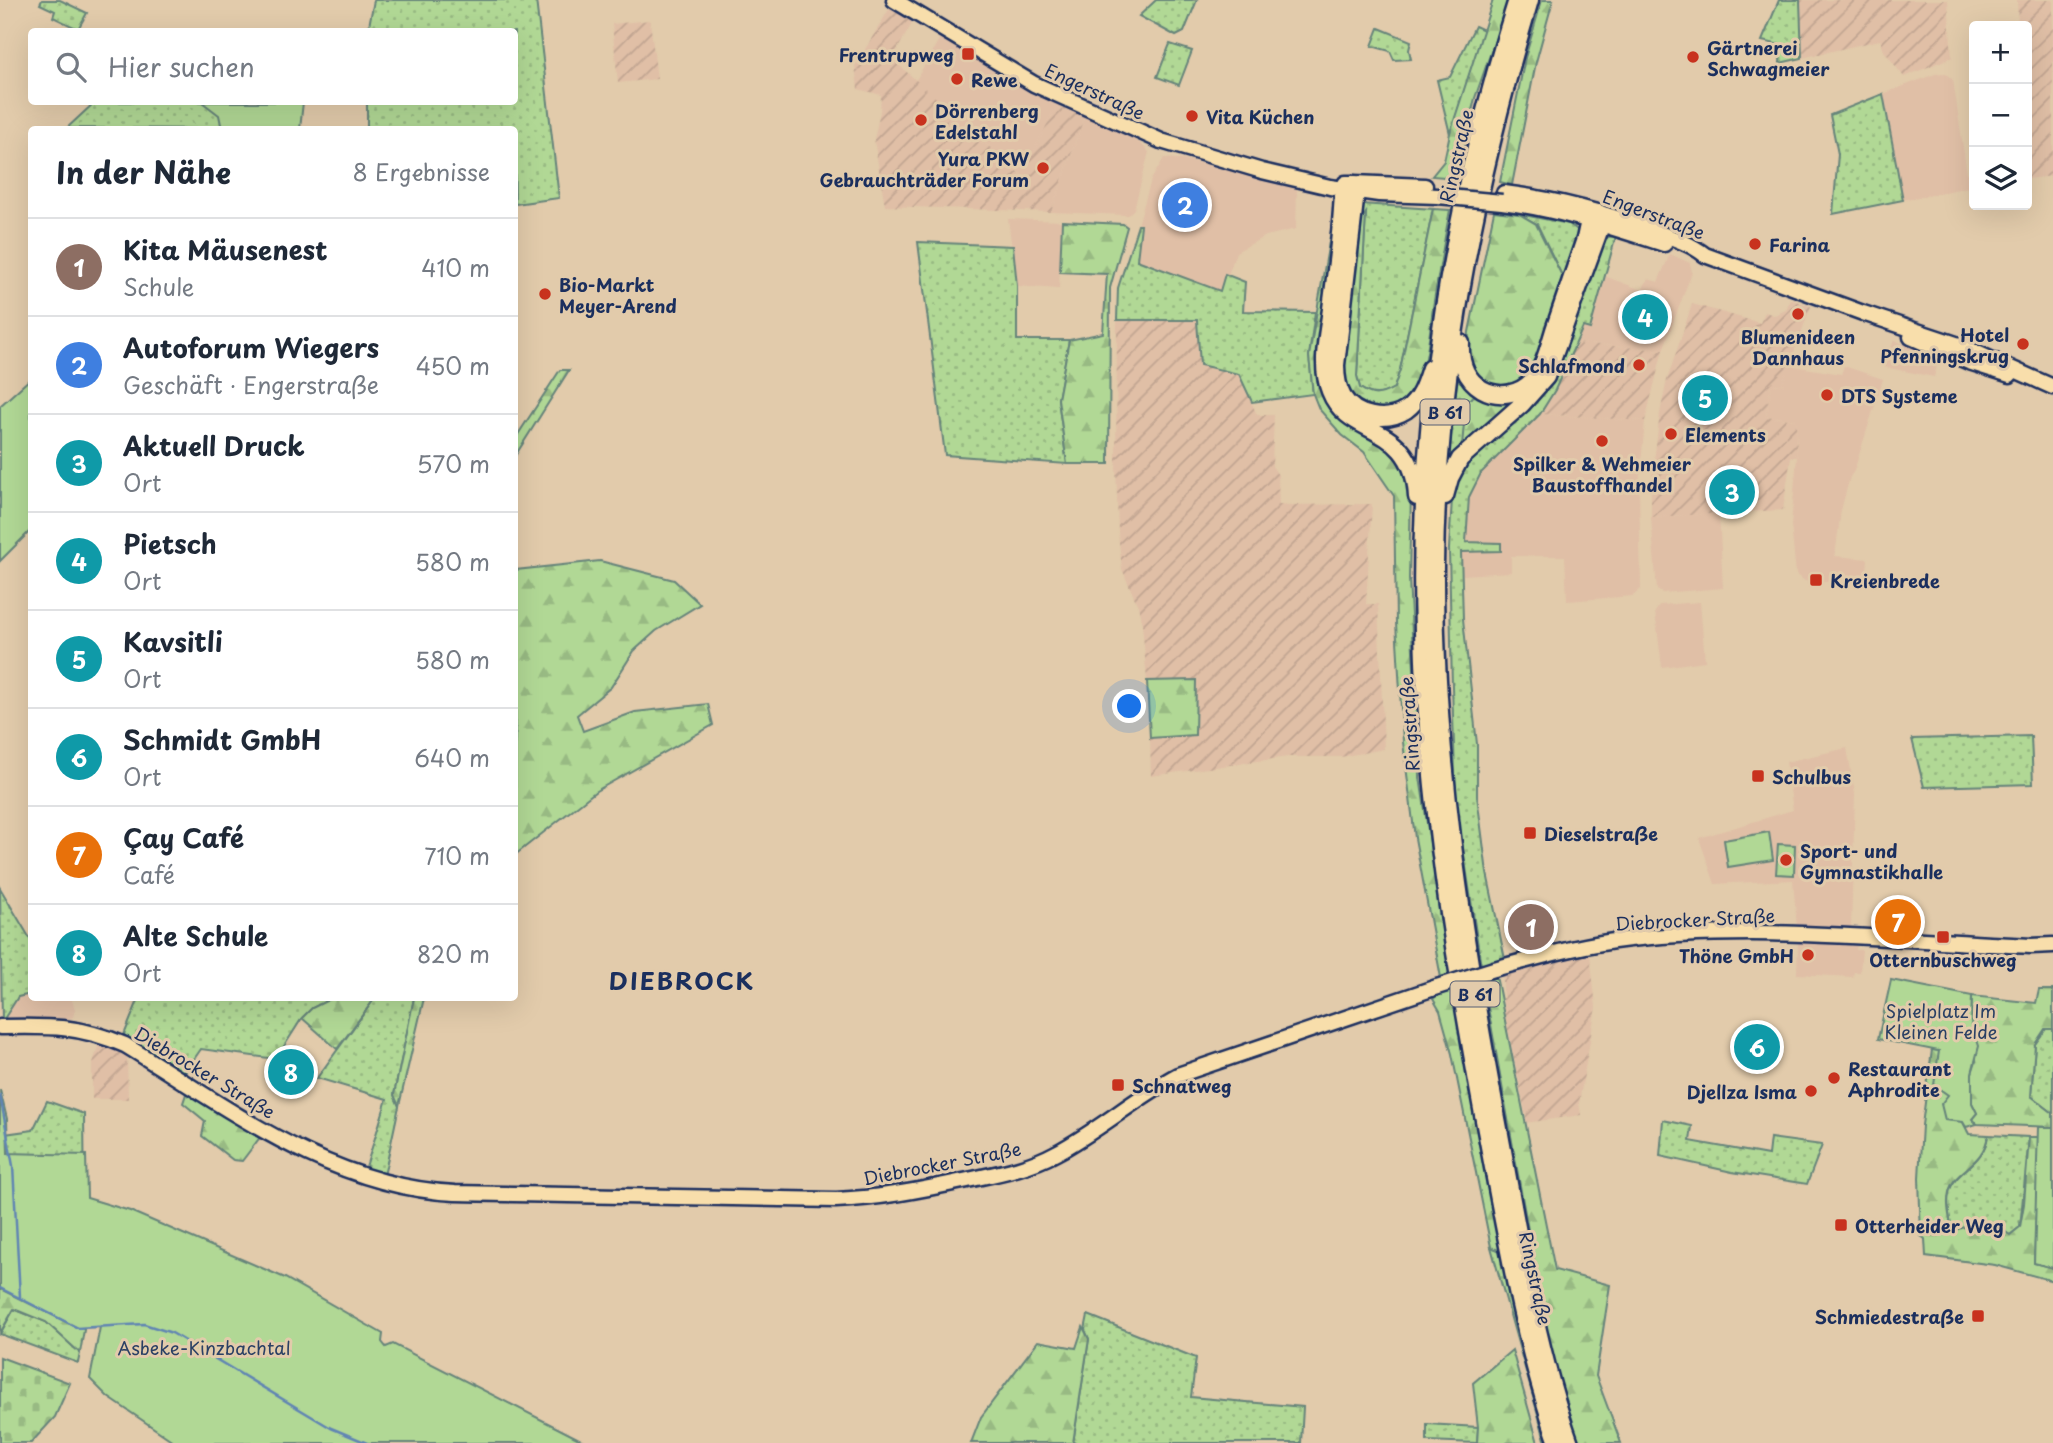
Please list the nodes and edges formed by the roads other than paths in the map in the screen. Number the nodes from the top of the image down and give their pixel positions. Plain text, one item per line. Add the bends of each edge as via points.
1 (894, 0) edge
2 (1517, 0) edge
3 (1530, 0) edge
4 (1350, 188) junction
5 (1596, 219) junction
6 (1466, 262) junction
7 (1440, 341) junction
8 (2053, 388) edge
9 (1429, 559) junction
10 (2053, 945) edge
11 (0, 1027) edge
12 (1558, 1443) edge
13 (1570, 1443) edge

1 - 4 main road, Engerstraße via 1034,84 1141,133 1209,156
2 - 7 highway, Ringstraße / B 61 via 1468,185
3 - 6 highway, Ringstraße / B 61 via 1493,134
4 - 5 main road, Engerstraße, bridge via 1503,198
4 - 7 highway via 1336,365 1343,398 1374,417 1386,418 1407,409 1425,386 1433,348
4 - 9 highway via 1326,353 1327,382 1348,414 1383,435 1409,461 1417,493 1417,538
5 - 6 highway via 1544,361 1531,382 1514,393 1486,392 1463,368 1460,343 1471,279
5 - 8 main road, Engerstraße via 1663,234 1705,255 1863,313 1969,362
5 - 9 highway via 1546,377 1455,467 1447,489 1443,544
6 - 9 highway, Ringstraße / B 61
7 - 9 highway, Ringstraße / B 61 via 1429,438
9 - 12 highway, Ringstraße / B 61 via 1422,628 1432,778 1454,951 1518,1292
9 - 13 highway, Ringstraße / B 61 via 1444,776 1467,948 1531,1294
10 - 11 main road, Diebrocker Straße, bridge via 1711,934 1560,951 1437,987 1178,1075 1032,1164 890,1196 836,1200 413,1190 301,1152 108,1038 66,1027

